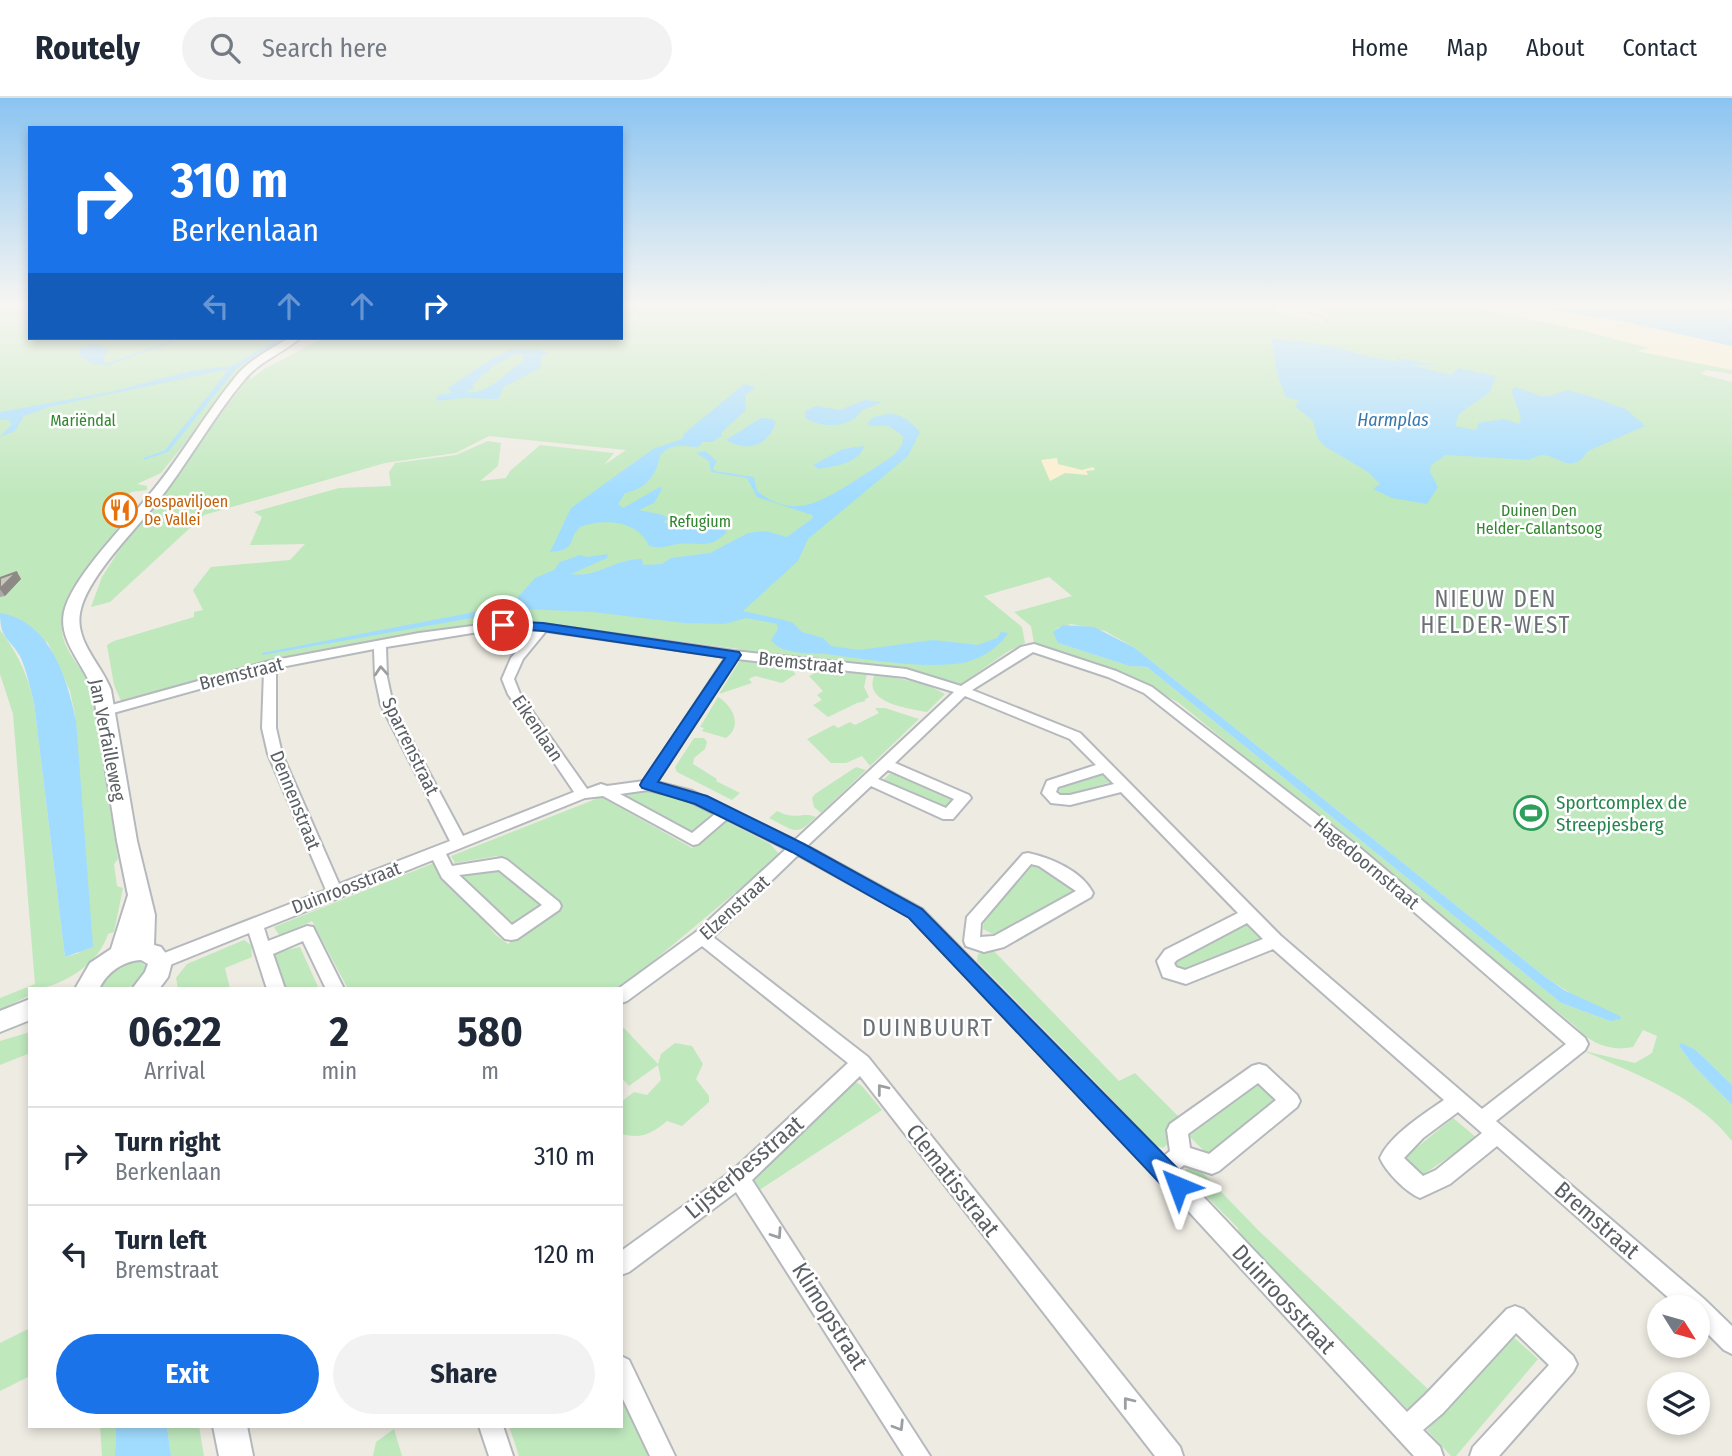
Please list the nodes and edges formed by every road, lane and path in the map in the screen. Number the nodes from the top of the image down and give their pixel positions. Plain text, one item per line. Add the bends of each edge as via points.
1 (249, 370) edge
2 (543, 627) junction
3 (380, 644) junction
4 (1034, 648) joint
5 (734, 655) junction
6 (270, 665) junction
7 (963, 691) junction
8 (106, 710) junction
9 (886, 764) junction
10 (1105, 767) junction
11 (870, 780) junction
12 (648, 785) junction
13 (1124, 786) junction
14 (601, 789) junction
15 (583, 794) junction
16 (726, 813) junction
17 (459, 844) junction
18 (798, 848) junction
19 (437, 852) junction
20 (448, 874) junction
21 (334, 891) junction
22 (1250, 915) junction
23 (254, 923) junction
24 (702, 937) junction
25 (972, 941) junction
26 (1275, 941) junction
27 (264, 950) junction
28 (953, 952) junction
29 (141, 956) junction
30 (83, 986) edge
31 (146, 987) edge
32 (275, 987) edge
33 (334, 987) edge
34 (623, 995) edge
35 (28, 1010) edge
36 (28, 1020) edge
37 (0, 1022) edge
38 (0, 1029) edge
39 (861, 1063) junction
40 (1459, 1100) junction
41 (1490, 1126) junction
42 (1181, 1155) junction
43 (1163, 1169) junction
44 (739, 1178) junction
45 (623, 1263) edge
46 (1682, 1295) edge
47 (1710, 1321) edge
48 (1732, 1342) edge
49 (623, 1372) edge
50 (230, 1428) edge
51 (492, 1428) edge
52 (1406, 1429) junction
53 (236, 1456) edge
54 (501, 1456) edge
55 (663, 1456) edge
56 (918, 1456) edge
57 (1171, 1456) edge
58 (1432, 1456) edge
59 (1482, 1456) edge

1 - 8 street, Jan Verfailleweg via 79,593 72,613 72,636 96,674
2 - 3 street, Bremstraat via 503,625
2 - 5 street, Bremstraat
2 - 15 street, Eikenlaan via 517,657 508,679
3 - 6 street, Bremstraat
17 -> 3 street, Sparrenstraat via 387,705
4 - 7 street, Elzenstraat
4 - 41 street, Hagedoornstraat via 1148,690 1355,852 1579,1044
5 - 7 street, Bremstraat via 906,673
5 - 12 street
6 - 8 street, Bremstraat
6 - 21 street, Dennenstraat via 269,729 275,754
7 - 9 street, Elzenstraat
7 - 10 street, Bremstraat via 1075,736
8 - 29 street, Jan Verfailleweg via 144,915
9 - 11 street, Elzenstraat
9 - 11 street via 964,798 948,815
10 - 13 street, Bremstraat
10 - 13 street via 1052,784 1049,793 1056,800 1070,800
11 - 18 street, Elzenstraat
12 - 14 street, Duinroosstraat
12 - 16 street, Duinroosstraat via 687,794
13 - 22 street, Bremstraat
14 - 15 street, Duinroosstraat
14 - 16 street via 693,840
15 - 17 street, Duinroosstraat
16 - 18 street, Duinroosstraat
17 - 19 street, Duinroosstraat
18 - 24 street, Elzenstraat
18 - 28 street, Duinroosstraat via 916,914
19 - 20 street
19 - 21 street, Duinroosstraat
20 - 20 street via 502,864 553,906 511,934
21 - 23 street, Duinroosstraat
22 - 26 street, Bremstraat
22 - 26 street via 1171,955 1165,961 1169,972 1186,977
23 - 27 street
23 - 29 street, Duinroosstraat
24 - 34 street, Elzenstraat
24 - 39 street, Clematisstraat
25 - 25 street via 973,921 1028,858 1044,862 1085,893 998,942 984,945
25 - 28 street
26 - 40 street, Bremstraat
27 - 32 street
27 - 33 street, Duinroosstraat via 307,932
28 - 43 street, Duinroosstraat
29 - 30 street via 102,966
29 - 31 street via 156,977
35 - 37 street
36 - 38 street
39 - 44 street, Lijsterbesstraat
57 -> 39 street, Clematisstraat
40 - 41 street, Bremstraat
40 - 41 street via 1390,1158 1420,1188 1443,1177
41 - 46 street, Bremstraat
42 - 42 street via 1212,1164 1290,1101 1259,1072 1177,1130
42 - 43 street
43 - 52 street, Duinroosstraat
44 - 45 street, Lijsterbesstraat
44 -> 56 street, Klimopstraat
47 - 48 street, Bremstraat
49 - 55 street
50 - 53 street
51 - 54 street
52 - 58 street, Duinroosstraat
52 - 59 street via 1515,1317 1565,1364

